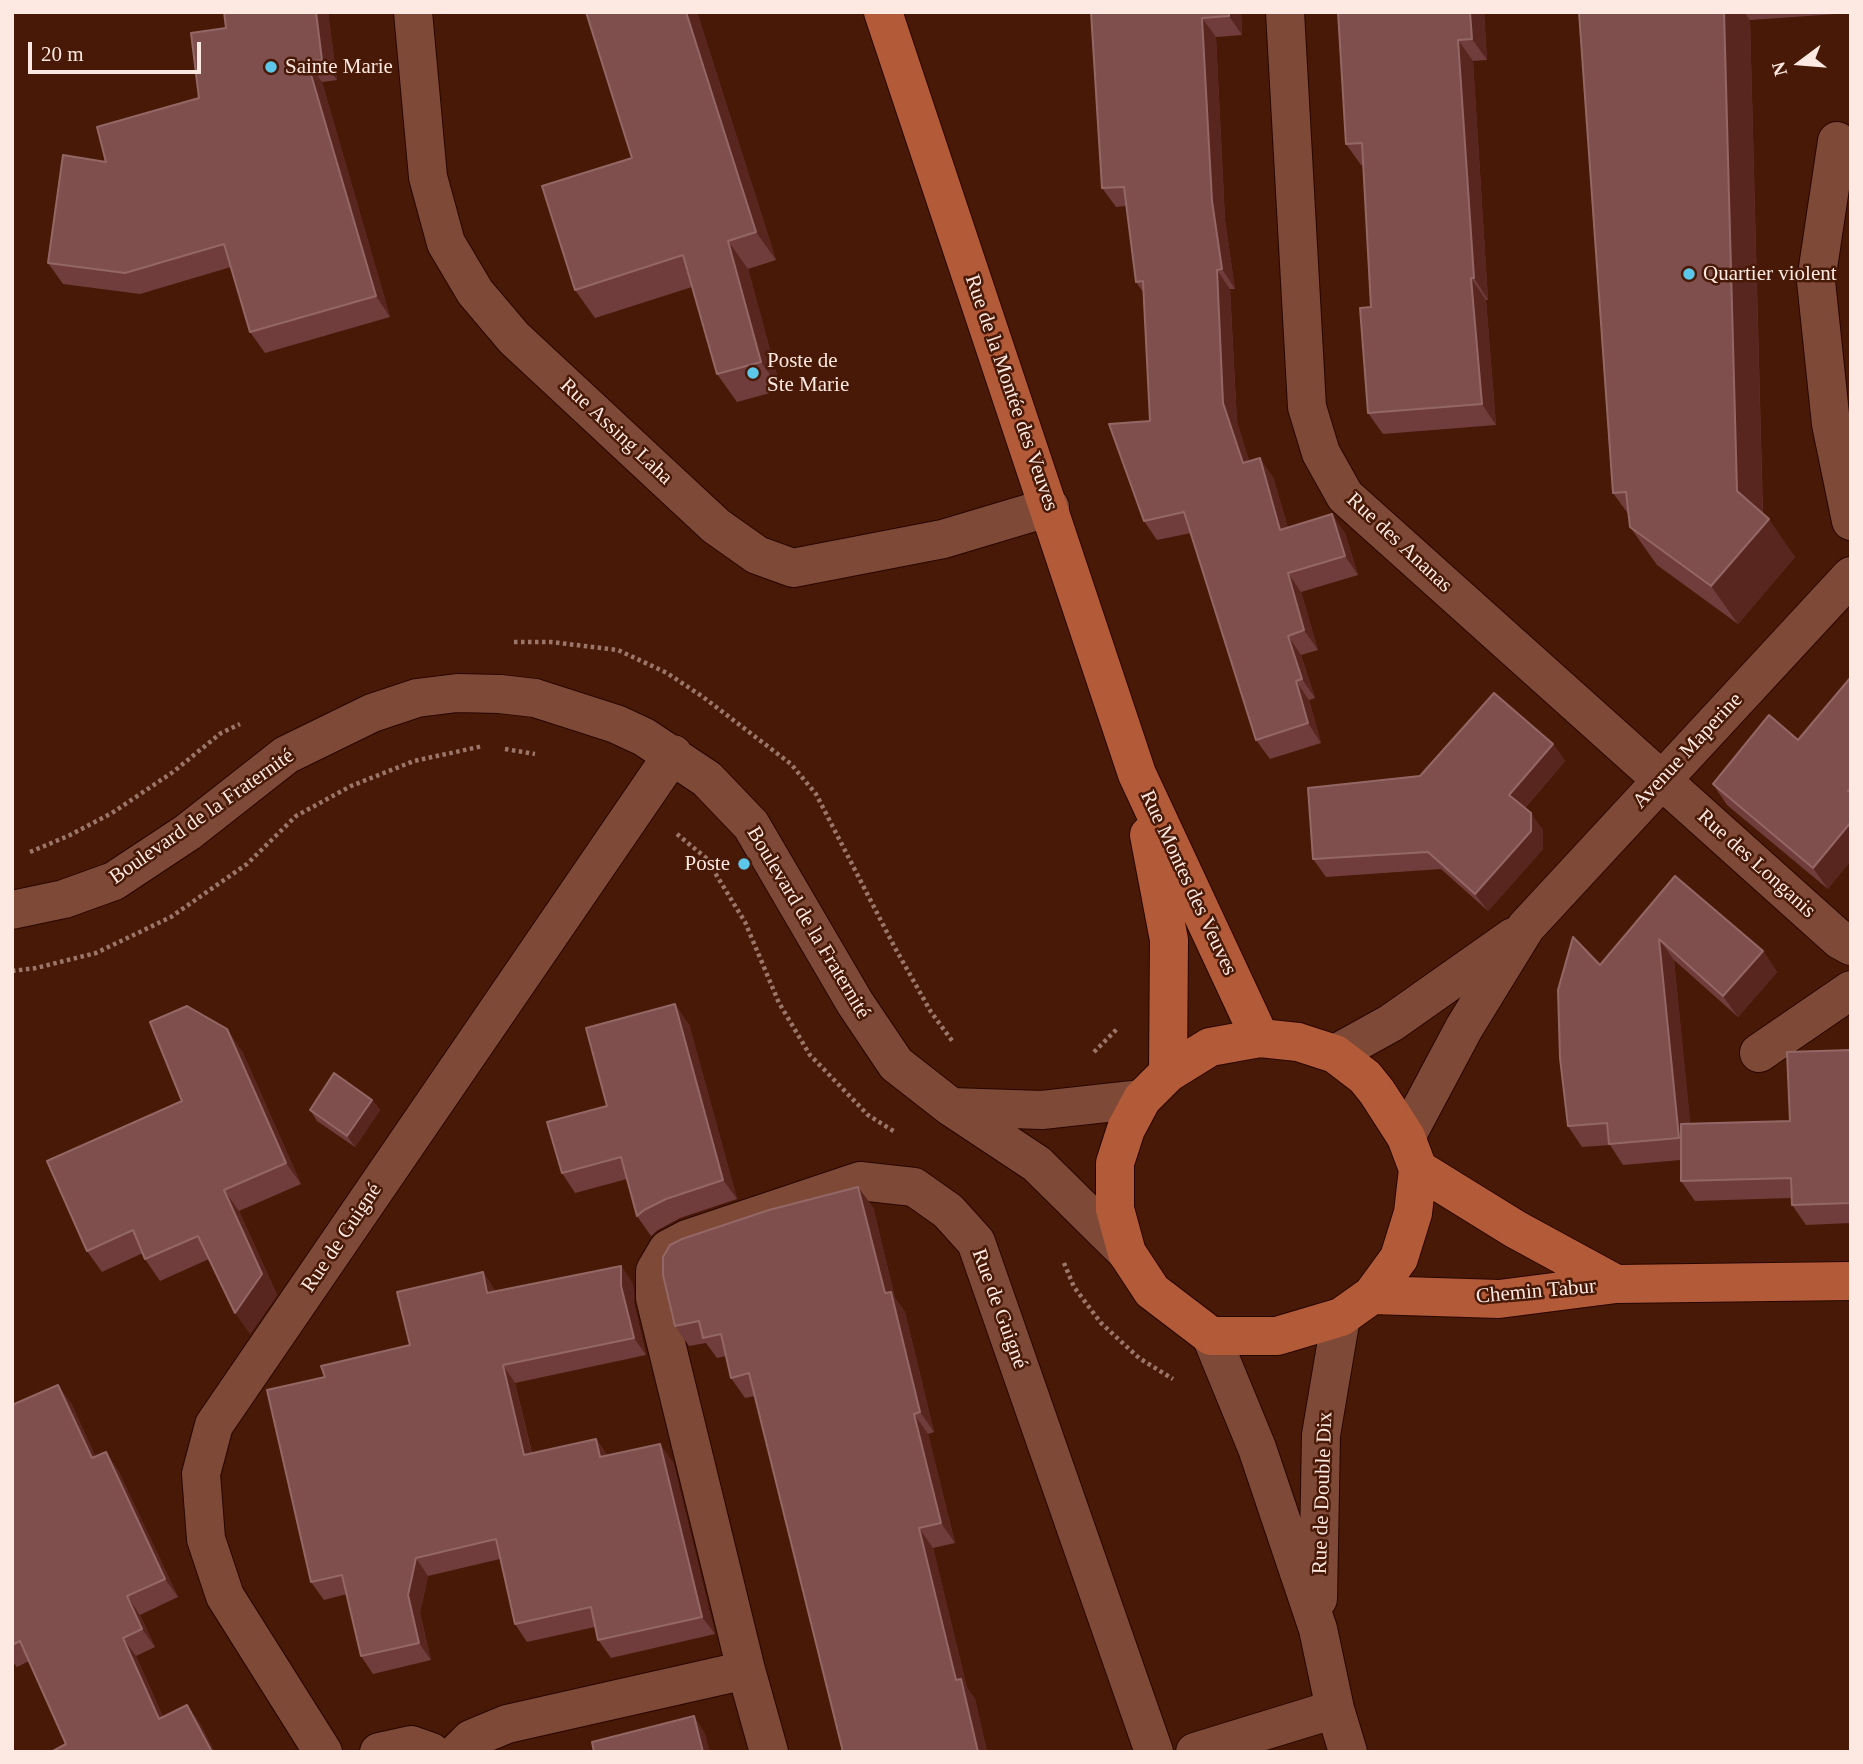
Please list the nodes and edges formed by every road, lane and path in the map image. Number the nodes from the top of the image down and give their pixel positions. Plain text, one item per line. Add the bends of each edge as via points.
1 (413, 12) edge
2 (883, 12) edge
3 (1285, 12) edge
4 (1837, 141) dead end
5 (1049, 507) junction
6 (1851, 521) edge
7 (1851, 576) edge
8 (673, 754) junction
9 (1137, 774) junction
10 (1662, 779) junction
11 (12, 910) edge
12 (1526, 928) junction
13 (1851, 946) edge
14 (1851, 990) edge
15 (1260, 1038) junction
16 (1759, 1052) dead end
17 (1335, 1054) junction
18 (1155, 1086) junction
19 (951, 1107) junction
20 (1412, 1153) junction
21 (1060, 1253) dead end
22 (1127, 1253) junction
23 (1851, 1281) edge
24 (1616, 1283) junction
25 (1372, 1295) junction
26 (1341, 1317) junction
27 (1211, 1336) junction
28 (1181, 1384) dead end
29 (1318, 1629) junction
30 (746, 1670) junction
31 (1335, 1709) junction
32 (323, 1752) edge
33 (379, 1752) edge
34 (430, 1752) edge
35 (458, 1752) edge
36 (769, 1752) edge
37 (1154, 1752) edge
38 (1195, 1752) edge
39 (1348, 1752) edge

1 - 5 street, Rue Assing Laha via 428,177 446,243 475,292 514,338 716,526 757,555 793,568 943,539
2 - 5 main road, Rue de la Montée des Veuves
3 - 10 street, Rue des Ananas via 1307,407 1321,453 1345,496
4 - 6 street via 1816,281 1831,424
5 - 9 main road, Rue de la Montée des Veuves
7 - 10 street, Avenue Maperine
8 - 11 street, Boulevard de la Fraternité via 616,724 535,698 457,693 418,698 372,713 286,755 188,832 114,881 64,899
8 - 19 street, Boulevard de la Fraternité via 707,779 751,825 896,1064
8 - 32 street, Rue de Guigné via 214,1425 201,1474 206,1539 225,1596
9 - 15 main road, Rue Montes des Veuves
9 - 18 main road, Rue Montes des Veuves via 1168,940
10 - 12 street, Avenue Maperine
10 - 13 street, Rue des Longanis
12 - 17 street, Avenue Maperine via 1391,1023
12 - 20 street, Avenue Maperine via 1464,1028
14 - 16 street
15 - 17 main road via 1298,1042
15 - 18 main road via 1210,1047
17 - 20 main road via 1377,1091
18 - 19 street via 1042,1110
18 - 22 main road via 1126,1129 1115,1163 1115,1209
19 - 22 street, Boulevard de la Fraternité via 1037,1164
20 - 24 main road, Chemin Tabur via 1515,1229
20 - 25 main road via 1413,1213 1399,1258
21 - 28 path via 1074,1287 1101,1323 1139,1358
22 - 27 main road via 1152,1291
23 - 24 main road, Chemin Tabur
24 - 25 main road, Chemin Tabur via 1499,1299
25 - 26 main road
26 - 27 main road via 1277,1336
26 - 29 street, Rue de Double Dix via 1321,1435
27 - 29 street, Rue de Double Dix via 1257,1448
29 - 31 street, Rue de Double Dix
30 - 35 street via 506,1724 471,1739
30 - 36 street, Rue de Guigné
30 - 37 street, Rue de Guigné via 656,1298 655,1271 668,1249 687,1239 860,1181 914,1187 948,1211 976,1242
31 - 38 street
31 - 39 street, Rue de Double Dix
33 - 34 street via 411,1745

